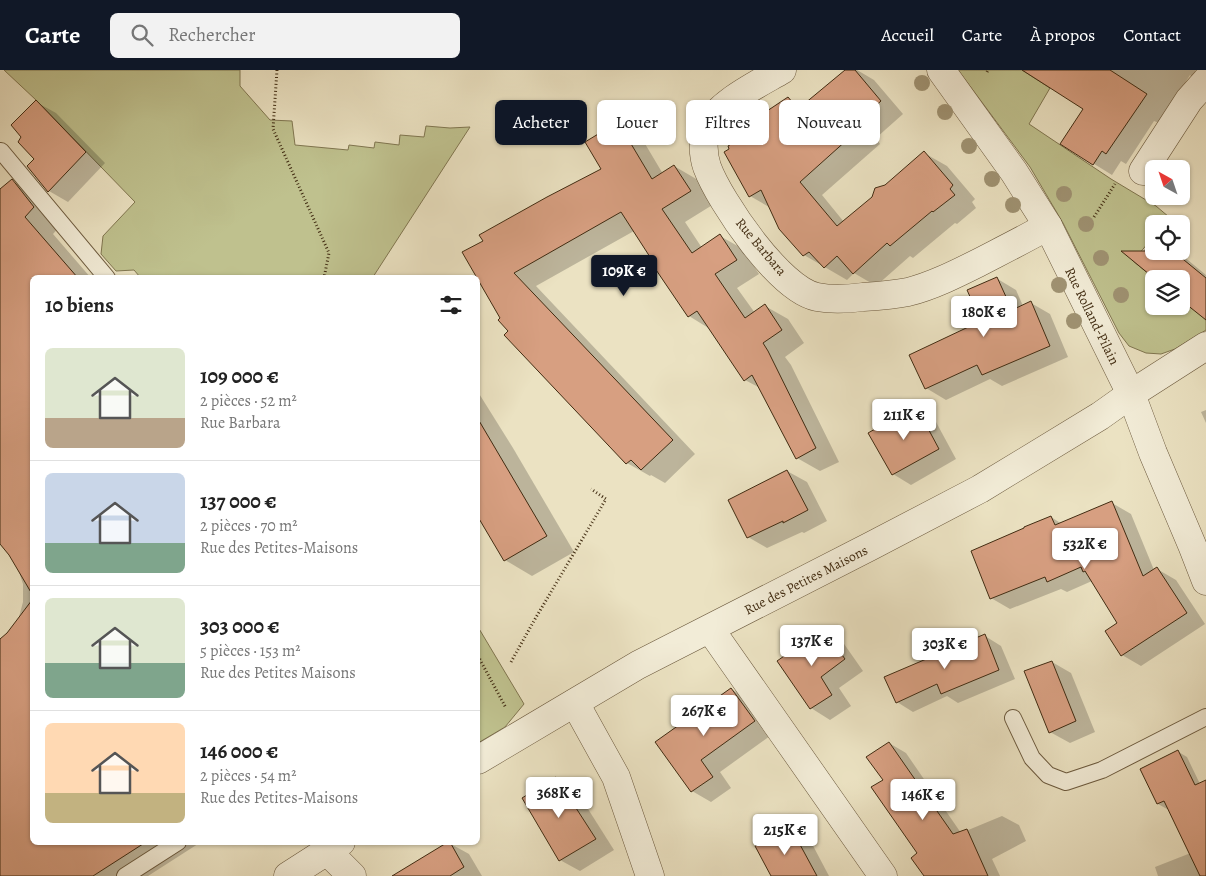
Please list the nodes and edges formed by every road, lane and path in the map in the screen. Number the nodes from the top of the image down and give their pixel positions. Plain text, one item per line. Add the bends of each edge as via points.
1 (277, 70) edge
2 (782, 70) edge
3 (941, 70) edge
4 (1206, 81) edge
5 (0, 152) edge
6 (1143, 171) dead end
7 (1048, 226) junction
8 (104, 275) edge
9 (325, 275) edge
10 (1206, 346) edge
11 (1131, 394) junction
12 (590, 488) dead end
13 (1206, 581) edge
14 (710, 629) junction
15 (480, 660) edge
16 (511, 662) dead end
17 (575, 703) junction
18 (1206, 717) edge
19 (1013, 718) dead end
20 (520, 735) junction
21 (480, 759) edge
22 (173, 845) edge
23 (334, 847) edge
24 (125, 876) edge
25 (288, 876) edge
26 (352, 876) edge
27 (650, 876) edge
28 (883, 876) edge

1 - 9 path via 273,128 329,253
2 - 7 street, Rue Barbara via 725,105 715,115 707,127 704,154 712,179 740,225 776,268 802,290 815,297 830,299 908,292 963,270
3 - 7 street, Rue Rolland-Pilain via 1014,172
4 - 6 street via 1189,100
5 - 8 lane
7 - 11 street, Rue Rolland-Pilain
10 - 11 street, Rue des Petites Maisons
11 - 13 street, Rue Rolland-Pilain
11 - 14 street, Rue des Petites Maisons via 980,489
12 - 16 path via 606,499
14 - 17 street, Rue des Petites Maisons
14 - 28 street
15 - 20 path
17 - 20 street, Rue des Petites Maisons
17 - 27 street via 616,776
18 - 19 lane via 1102,770 1066,782 1048,775 1032,758
20 - 21 street, Rue des Petites Maisons
22 - 24 lane
23 - 25 street
23 - 26 street

